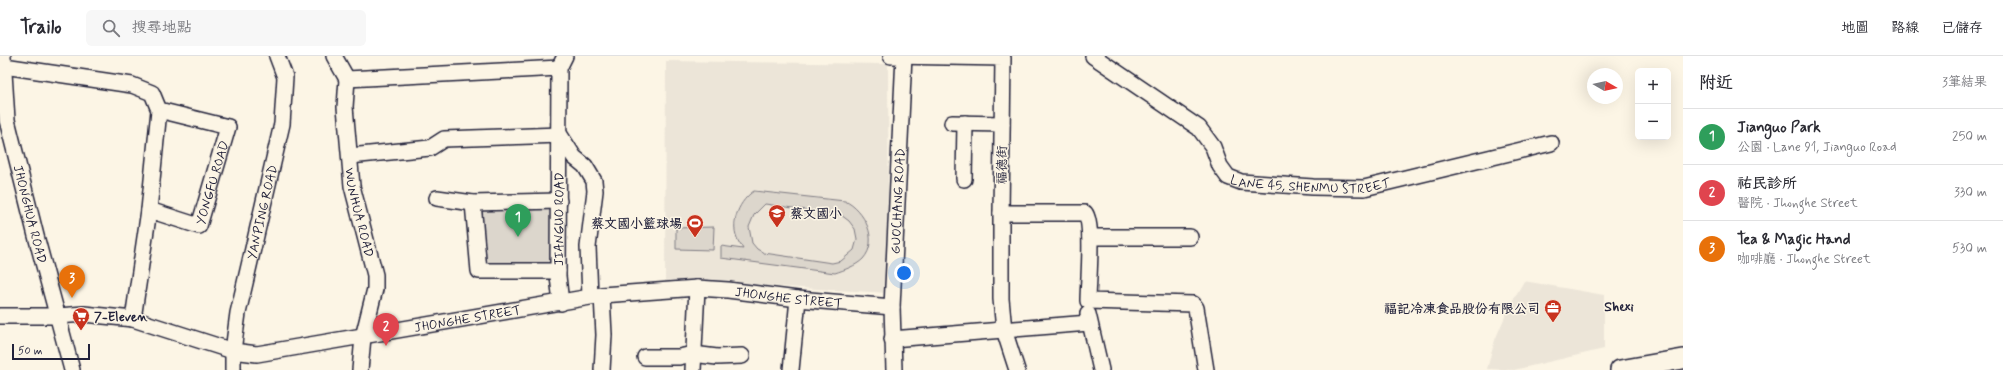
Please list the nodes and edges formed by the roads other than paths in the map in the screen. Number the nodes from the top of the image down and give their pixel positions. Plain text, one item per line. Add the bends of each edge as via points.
1 (277, 56) edge
2 (334, 56) edge
3 (891, 56) edge
4 (904, 56) edge
5 (1093, 56) edge
6 (1004, 57) edge
7 (562, 62) edge
8 (2, 63) edge
9 (346, 79) junction
10 (160, 110) junction
11 (1002, 124) junction
12 (560, 136) junction
13 (1551, 143) dead end
14 (350, 156) junction
15 (964, 179) dead end
16 (437, 198) dead end
17 (559, 201) junction
18 (473, 203) junction
19 (148, 210) junction
20 (1001, 213) junction
21 (1190, 236) dead end
22 (1090, 237) junction
23 (558, 271) junction
24 (697, 288) junction
25 (596, 296) junction
26 (798, 299) junction
27 (1088, 301) junction
28 (561, 303) junction
29 (892, 307) junction
30 (0, 316) edge
31 (58, 316) junction
32 (133, 319) junction
33 (1089, 323) junction
34 (1004, 330) junction
35 (363, 337) junction
36 (892, 339) junction
37 (233, 351) junction
38 (694, 354) junction
39 (742, 356) dead end
40 (645, 357) dead end
41 (1683, 359) edge
42 (72, 370) edge
43 (233, 370) edge
44 (360, 370) edge
45 (602, 370) edge
46 (693, 370) edge
47 (791, 370) edge
48 (894, 370) edge
49 (1016, 370) edge
50 (1101, 370) edge
51 (1206, 370) edge
52 (1620, 370) edge

1 - 37 street, YANPING ROAD via 285,77 282,124 238,313
2 - 9 street, WUNHUA ROAD
3 - 4 street, 福德街
4 - 6 street, 福德街
4 - 29 street, GUOCHANG ROAD
5 - 13 street, LANE 45, SHENMU STREET via 1199,128 1213,147 1220,166 1228,177 1242,182 1313,188 1364,188
6 - 11 street, 福德街
7 - 9 street via 509,69
7 - 12 street, JIANGUO ROAD
8 - 10 street via 132,85 152,93
8 - 31 street, JHONGHUA ROAD via 7,120
9 - 14 street, WUNHUA ROAD via 345,107
10 - 19 street
10 - 19 street, YONGFU ROAD via 228,127 199,226
11 - 15 street via 959,123
11 - 20 street, 福德街
12 - 14 street via 444,139 428,149
12 - 17 street, JIANGUO ROAD
12 - 25 street, JIANGUO ROAD via 594,181 588,247
14 - 35 street, WUNHUA ROAD via 352,186 375,275 375,289
16 - 18 street
17 - 18 street
17 - 23 street, JIANGUO ROAD
18 - 23 street via 479,271
19 - 32 street
20 - 22 street via 1085,213 1088,217
20 - 34 street, 福德街
21 - 22 street
22 - 27 street
23 - 28 street, JIANGUO ROAD
24 - 25 street, JHONGHE STREET
24 - 26 street, JHONGHE STREET
24 - 38 street
25 - 28 street, JHONGHE STREET
25 - 45 street, JIANGUO ROAD
26 - 29 street, JHONGHE STREET
26 - 47 street
27 - 33 street
27 - 51 street via 1193,304 1196,308
28 - 35 street, JHONGHE STREET
29 - 36 street, GUOCHANG ROAD
30 - 31 street, JHONGHE STREET
31 - 32 street, JHONGHE STREET via 84,314
31 - 42 street, JHONGHUA ROAD
32 - 37 street, JHONGHE STREET
33 - 34 street
33 - 50 street via 1093,330
34 - 36 street
34 - 49 street, 福德街
35 - 37 street, JHONGHE STREET via 257,354
35 - 44 street, WUNHUA ROAD
36 - 48 street, GUOCHANG ROAD
37 - 43 street, YANPING ROAD
38 - 39 street via 717,357
38 - 40 street via 679,357
38 - 46 street
41 - 52 main road

